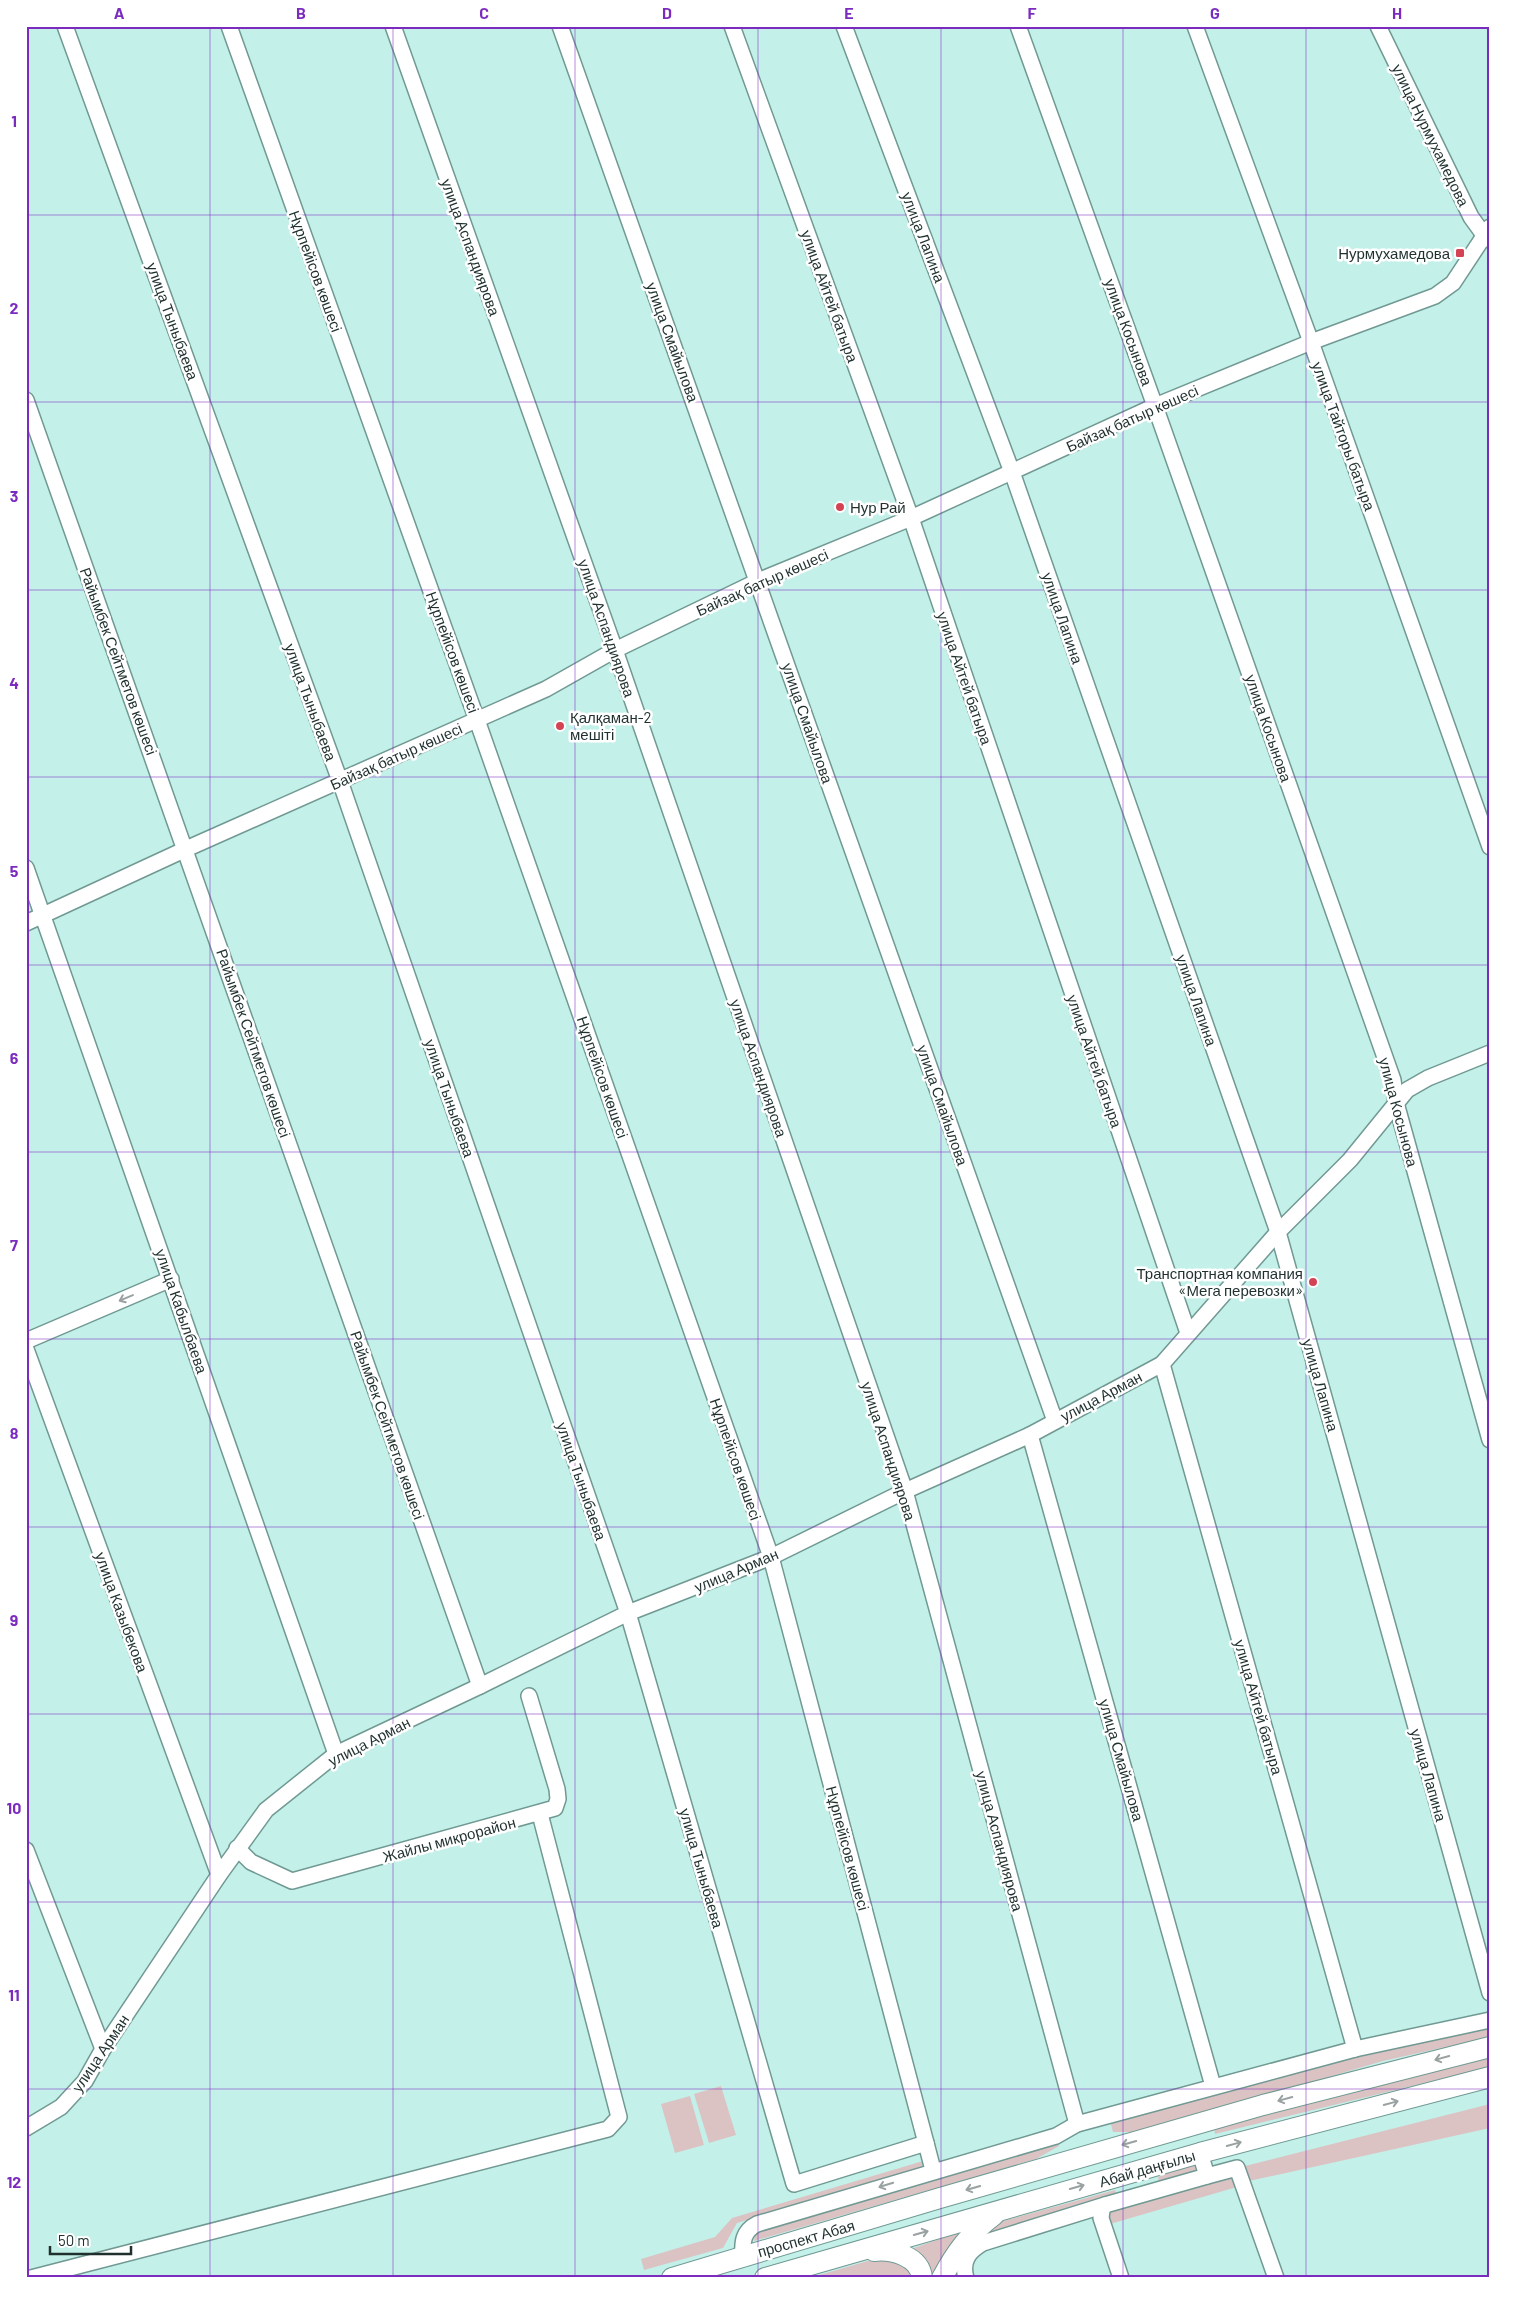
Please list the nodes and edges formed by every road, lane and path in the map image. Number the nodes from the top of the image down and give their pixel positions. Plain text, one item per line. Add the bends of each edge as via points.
1 (65, 26) edge
2 (228, 26) edge
3 (392, 26) edge
4 (560, 26) edge
5 (732, 26) edge
6 (844, 26) edge
7 (1018, 26) edge
8 (1195, 26) edge
9 (1378, 26) edge
10 (1488, 234) edge
11 (1310, 342) junction
12 (26, 400) edge
13 (1155, 406) junction
14 (1012, 472) junction
15 (911, 518) junction
16 (758, 581) junction
17 (615, 650) junction
18 (478, 720) junction
19 (340, 781) junction
20 (1490, 847) edge
21 (186, 849) junction
22 (26, 868) edge
23 (43, 915) junction
24 (26, 923) edge
25 (1490, 1053) edge
26 (1396, 1103) junction
27 (1278, 1232) junction
28 (171, 1279) junction
29 (1188, 1333) junction
30 (26, 1341) edge
31 (26, 1348) edge
32 (1162, 1364) junction
33 (1055, 1421) junction
34 (1030, 1434) junction
35 (1490, 1440) edge
36 (904, 1491) junction
37 (771, 1557) junction
38 (628, 1613) junction
39 (480, 1686) junction
40 (530, 1696) dead end
41 (336, 1754) junction
42 (540, 1814) junction
43 (236, 1848) junction
44 (26, 1850) edge
45 (219, 1875) junction
46 (1490, 1993) edge
47 (1490, 2020) edge
48 (1490, 2047) edge
49 (103, 2049) junction
50 (1355, 2049) junction
51 (1490, 2077) edge
52 (1214, 2086) junction
53 (1077, 2124) junction
54 (26, 2128) edge
55 (926, 2143) junction
56 (1200, 2153) junction
57 (933, 2170) junction
58 (1207, 2176) junction
59 (940, 2198) joint
60 (1106, 2205) junction
61 (1005, 2208) junction
62 (852, 2253) junction
63 (742, 2257) junction
64 (31, 2278) edge
65 (672, 2278) edge
66 (765, 2278) edge
67 (922, 2278) edge
68 (942, 2278) edge
69 (966, 2278) edge
70 (1121, 2278) edge
71 (1276, 2278) edge

1 - 19 street, улица Тыныбаева
2 - 18 street, Нұрпейісов көшесі
3 - 17 street, улица Аспандиярова
4 - 16 street, улица Смайылова
5 - 15 street, улица Айтей батыра
6 - 14 street, улица Лапина
7 - 13 street, улица Косынова
8 - 11 street, улица Тайторы батыра
9 - 10 street, улица Нурмухамедова via 1471,217
10 - 11 street, Байзақ батыр көшесі via 1453,283 1435,296
11 - 13 street, Байзақ батыр көшесі
11 - 20 street, улица Тайторы батыра
12 - 21 street, Райымбек Сейтметов көшесі
13 - 14 street, Байзақ батыр көшесі
13 - 26 street, улица Косынова via 1393,1080
14 - 15 street, Байзақ батыр көшесі
14 - 27 street, улица Лапина
15 - 16 street, Байзақ батыр көшесі
15 - 29 street, улица Айтей батыра
16 - 17 street, Байзақ батыр көшесі
16 - 33 street, улица Смайылова
17 - 18 street, Байзақ батыр көшесі via 546,689
17 - 36 street, улица Аспандиярова
18 - 19 street, Байзақ батыр көшесі
18 - 37 street, Нұрпейісов көшесі
19 - 21 street, Байзақ батыр көшесі
19 - 38 street, улица Тыныбаева
21 - 23 street, Байзақ батыр көшесі
21 - 39 street, Райымбек Сейтметов көшесі
22 - 23 street, улица Кабылбаева
23 - 24 street, Байзақ батыр көшесі
23 - 28 street, улица Кабылбаева
25 - 26 street, улица Арман via 1428,1078 1408,1090
26 - 27 street, улица Арман via 1350,1160
26 - 35 street, улица Косынова
27 - 29 street, улица Арман
27 - 46 street, улица Лапина
28 -> 30 street
28 - 41 street, улица Кабылбаева
29 - 32 street, улица Арман
31 - 45 street, улица Казыбекова
32 - 33 street, улица Арман
32 - 50 street, улица Айтей батыра
33 - 34 street, улица Арман
34 - 36 street, улица Арман
34 - 52 street, улица Смайылова
36 - 37 street, улица Арман
36 - 53 street, улица Аспандиярова
37 - 38 street, улица Арман
37 - 55 street, Нұрпейісов көшесі
38 - 39 street, улица Арман
38 - 55 street, улица Тыныбаева via 794,2184
39 - 41 street, улица Арман
40 - 42 street, Жайлы микрорайон via 558,1799 555,1808
41 - 43 street, улица Арман via 266,1810
42 - 43 street, Жайлы микрорайон via 292,1881 252,1862
42 - 64 street via 619,2117 608,2129
43 - 45 street, улица Арман
44 - 49 street
45 - 49 street, улица Арман
47 - 50 street
48 -> 59 main road, Абай даңғылы via 1263,2105
49 - 54 street, улица Арман via 85,2081 61,2107
50 - 52 street
56 -> 51 main road, Абай даңғылы
52 - 53 street
53 - 57 street via 1056,2136
55 - 57 street, Нұрпейісов көшесі
56 - 58 street
61 -> 56 main road, Абай даңғылы
57 -> 63 street via 757,2224 742,2240
58 - 60 street
58 - 71 street via 1237,2168
59 - 63 main road, проспект Абая
60 - 69 street via 983,2244 967,2256 964,2264
60 - 70 street via 1100,2215
62 -> 61 main road, Абай даңғылы
61 - 68 main road via 969,2236
62 - 66 main road, Абай даңғылы
62 - 67 main road via 894,2252 915,2263
63 - 65 main road, проспект Абая

